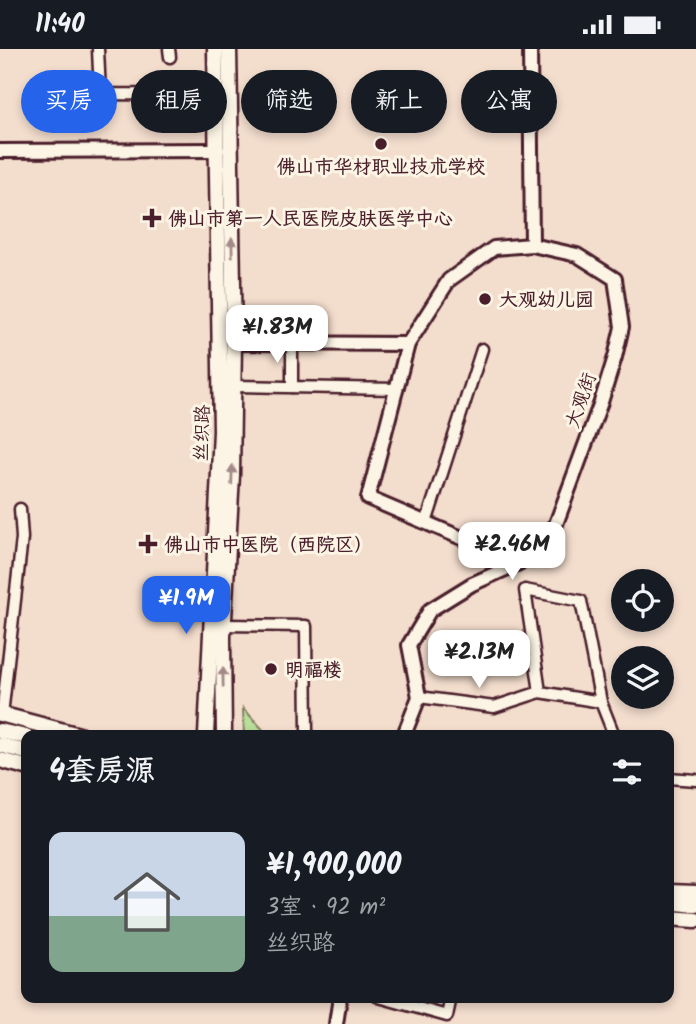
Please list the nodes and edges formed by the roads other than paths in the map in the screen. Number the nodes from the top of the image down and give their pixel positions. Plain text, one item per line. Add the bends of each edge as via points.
1 (98, 49) edge
2 (215, 49) edge
3 (229, 49) edge
4 (530, 49) edge
5 (216, 70) edge
6 (131, 94) edge
7 (218, 133) edge
8 (218, 150) junction
9 (0, 151) edge
10 (532, 245) junction
11 (234, 343) junction
12 (292, 343) junction
13 (408, 344) junction
14 (482, 349) dead end
15 (233, 386) junction
16 (292, 387) junction
17 (396, 389) junction
18 (20, 509) dead end
19 (426, 523) junction
20 (216, 549) junction
21 (509, 568) junction
22 (223, 625) junction
23 (540, 692) junction
24 (419, 697) junction
25 (601, 702) junction
26 (1, 714) edge
27 (60, 730) edge
28 (198, 730) edge
29 (206, 730) edge
30 (224, 730) edge
31 (307, 730) edge
32 (406, 730) edge
33 (612, 730) edge
34 (0, 731) edge
35 (21, 736) edge
36 (0, 745) edge
37 (21, 751) edge
38 (0, 760) edge
39 (21, 766) edge
40 (674, 778) edge
41 (696, 780) edge
42 (674, 882) edge
43 (696, 884) edge
44 (674, 892) edge
45 (696, 893) edge
46 (674, 903) edge
47 (696, 905) edge
48 (674, 919) edge
49 (696, 921) edge
50 (339, 1003) edge
51 (400, 1003) edge
52 (450, 1003) edge
53 (336, 1024) edge

1 - 6 street via 100,94
2 - 5 main road, 丝织路
11 -> 3 main road, 丝织路
4 - 10 street
7 - 8 main road, 丝织路
8 - 9 street
8 - 20 main road, 丝织路 via 221,391
10 - 13 street, 大观街 via 494,248 449,280
10 - 21 street, 大观街 via 577,255 615,279 622,327 601,402 546,551
11 - 12 street
11 - 15 main road, 丝织路
12 - 13 street
12 - 16 street
13 - 17 street, 大观街
14 - 19 street
15 - 16 street
22 -> 15 main road, 丝织路
16 - 17 street
17 - 19 street, 大观街 via 368,498
18 - 26 street via 22,538
19 - 21 street via 464,539
20 - 28 main road via 206,569
20 - 29 main road, 丝织路
21 - 24 street, 大观街 via 430,610 409,645
30 -> 22 main road, 丝织路
22 - 31 street via 306,626
23 - 24 street via 494,708
23 - 25 street
23 - 25 street via 525,590 581,601
24 - 32 street
25 - 33 street
26 - 27 main road
34 - 35 main road
36 - 37 main road
38 - 39 main road
40 - 41 street
42 - 43 main road
44 - 45 main road
46 - 47 main road
48 - 49 main road
50 - 53 street
51 - 52 street via 447,1016

